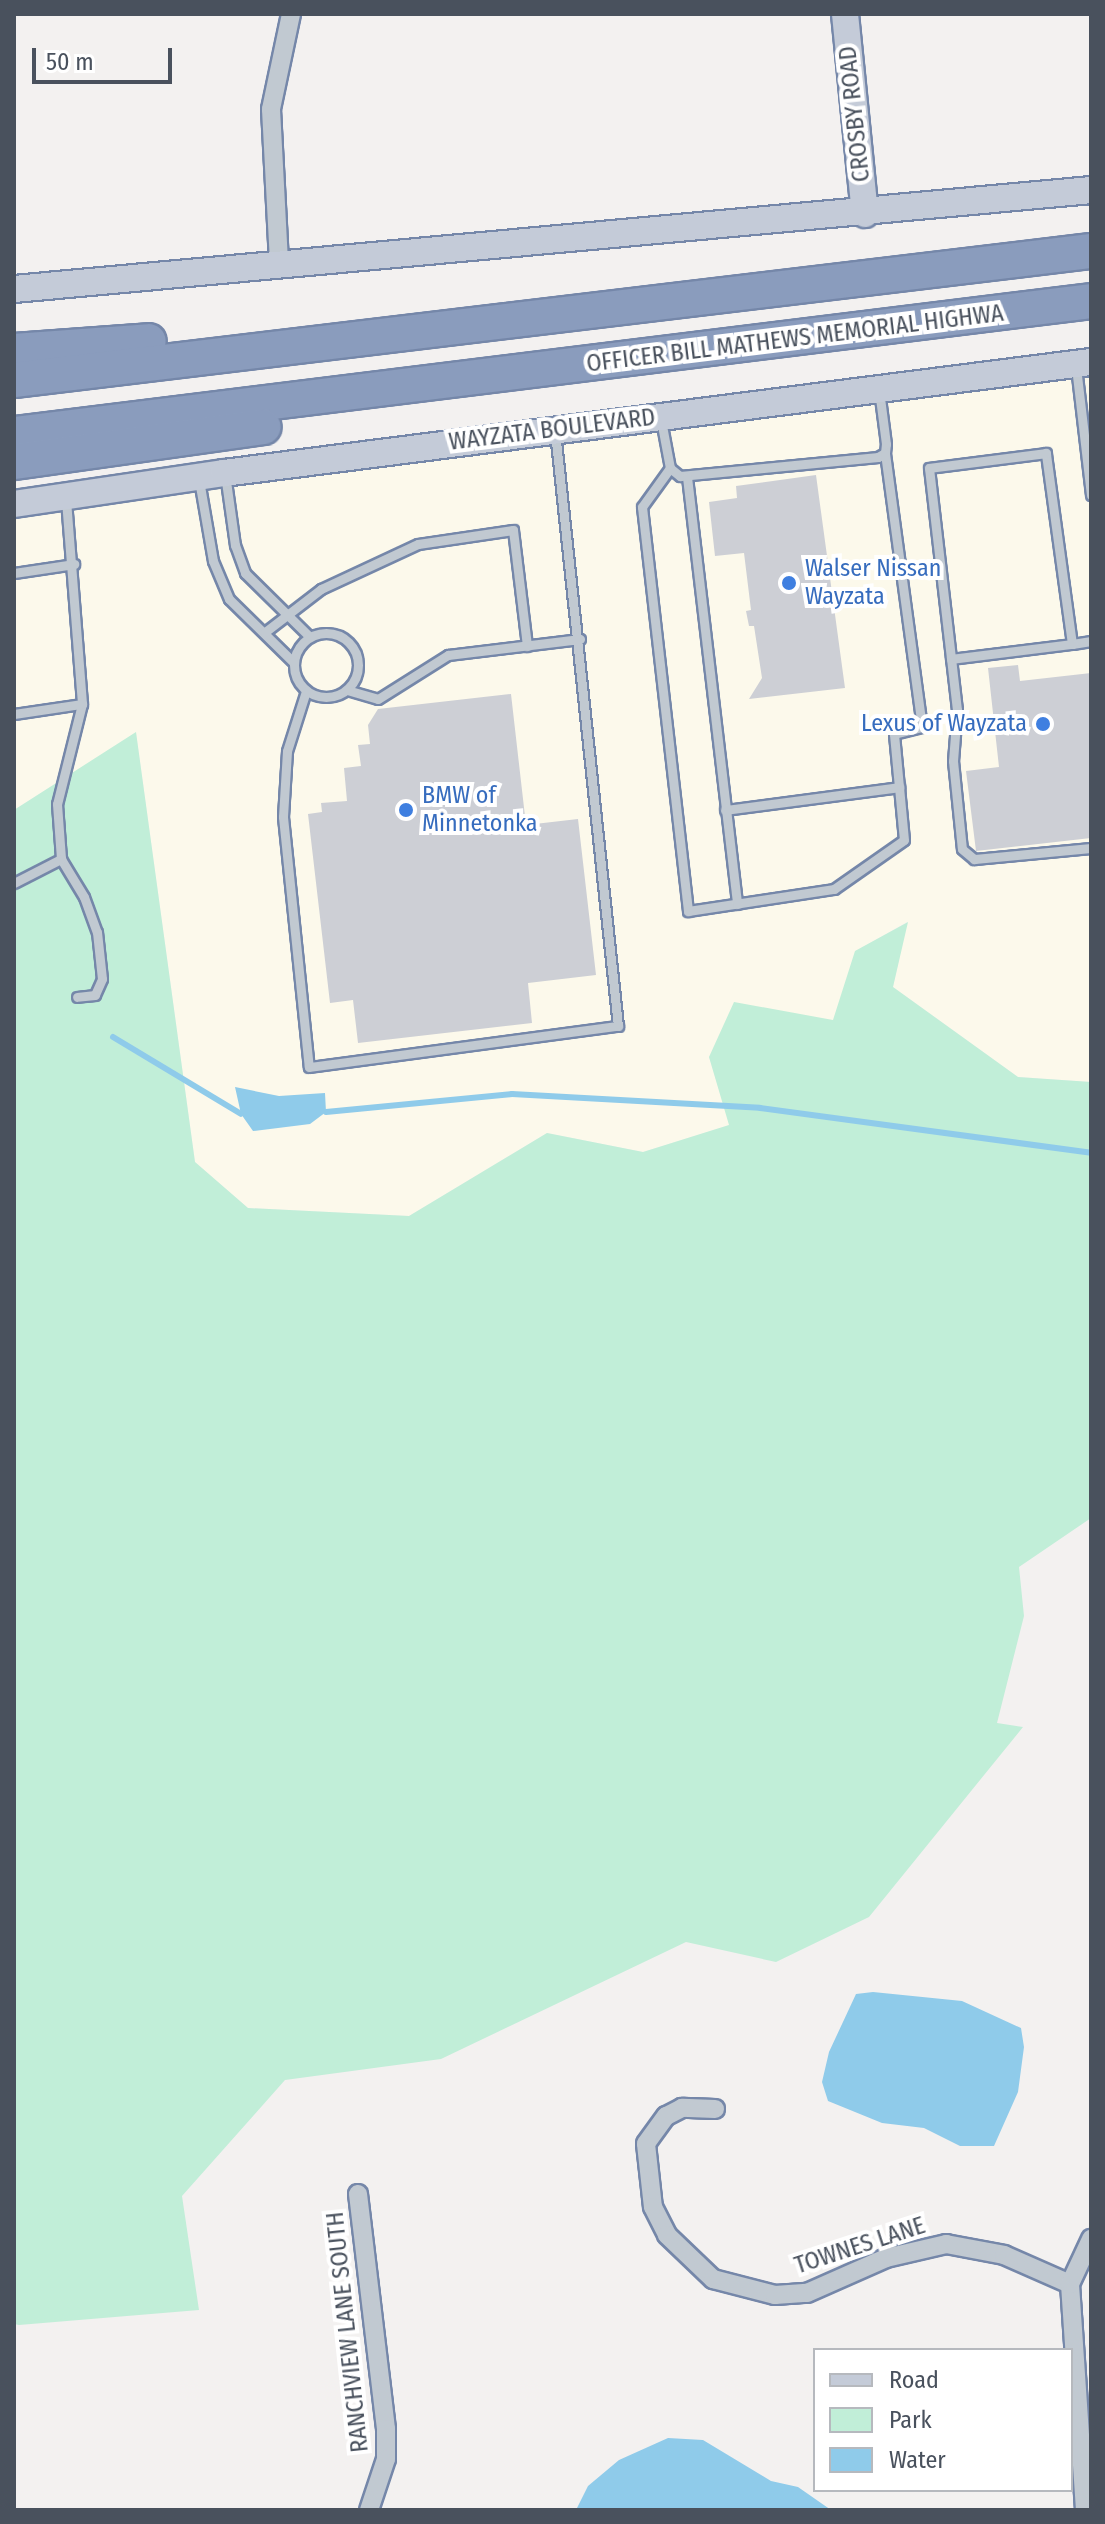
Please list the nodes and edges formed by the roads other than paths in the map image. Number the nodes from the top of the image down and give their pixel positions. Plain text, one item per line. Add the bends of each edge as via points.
1 (291, 14) edge
2 (845, 14) edge
3 (1091, 190) edge
4 (865, 214) junction
5 (1091, 251) edge
6 (279, 262) junction
7 (14, 289) edge
8 (1091, 301) edge
9 (461, 327) junction
10 (14, 351) edge
11 (1083, 363) edge
12 (499, 377) junction
13 (14, 380) edge
14 (879, 390) junction
15 (661, 416) junction
16 (555, 429) junction
17 (14, 434) edge
18 (885, 453) junction
19 (14, 462) edge
20 (670, 468) junction
21 (212, 474) junction
22 (687, 477) junction
23 (1091, 495) edge
24 (65, 497) junction
25 (14, 504) edge
26 (74, 564) junction
27 (14, 573) edge
28 (287, 617) junction
29 (265, 632) junction
30 (310, 637) junction
31 (580, 639) junction
32 (1091, 641) edge
33 (1072, 644) junction
34 (527, 646) junction
35 (951, 659) junction
36 (293, 662) junction
37 (347, 690) junction
38 (306, 691) junction
39 (82, 704) junction
40 (14, 714) edge
41 (899, 787) junction
42 (725, 810) junction
43 (1091, 848) edge
44 (61, 859) junction
45 (14, 883) edge
46 (737, 904) junction
47 (77, 997) dead end
48 (715, 2109) dead end
49 (358, 2194) dead end
50 (1091, 2239) edge
51 (1070, 2284) junction
52 (369, 2510) edge
53 (1085, 2510) edge

1 - 6 street via 271,109
2 - 4 street, CROSBY ROAD
3 - 4 street
4 - 6 street
5 - 9 highway
6 - 7 street
8 - 12 highway, OFFICER BILL MATHEWS MEMORIAL HIGHWA
9 - 10 highway via 255,330
9 - 13 highway
11 - 14 street, WAYZATA BOULEVARD
11 - 23 lane
12 - 17 highway
12 - 19 highway via 399,408
14 - 15 street, WAYZATA BOULEVARD
14 - 18 lane
15 - 16 street, WAYZATA BOULEVARD
15 - 20 lane
16 - 21 street, WAYZATA BOULEVARD
16 - 31 lane
18 - 22 lane
18 - 41 lane via 922,727 894,734
20 - 22 lane
20 - 46 lane via 642,507 688,911
21 - 24 street, WAYZATA BOULEVARD
21 - 28 lane via 245,573
21 - 29 lane via 213,561 229,599
22 - 42 lane
24 - 25 street, WAYZATA BOULEVARD
24 - 26 lane
26 - 27 lane
26 - 39 lane
28 - 29 lane
28 - 30 lane
28 - 34 lane via 321,589 418,544 513,530
29 - 36 lane
30 - 36 lane
30 - 37 lane via 331,633 349,643 358,672
31 - 34 lane
31 - 38 lane via 618,1026 309,1067 283,817 287,751
32 - 33 lane
33 - 35 lane
33 - 35 lane via 1046,453 929,468
34 - 37 lane via 448,655 378,699
35 - 43 lane via 962,849 974,859
36 - 38 lane
37 - 38 lane via 327,698
39 - 40 lane
39 - 44 lane via 57,804
41 - 42 lane
41 - 46 lane via 904,840 834,889
42 - 46 lane
44 - 45 lane
44 - 47 lane via 97,932 102,979 95,995
48 - 51 street, TOWNES LANE via 682,2108 666,2116 646,2144 653,2207 667,2235 713,2279 759,2293 807,2293 886,2258 946,2244 1004,2255
49 - 52 street, RANCHVIEW LANE SOUTH via 386,2429 386,2459
50 - 51 street
51 - 53 street

